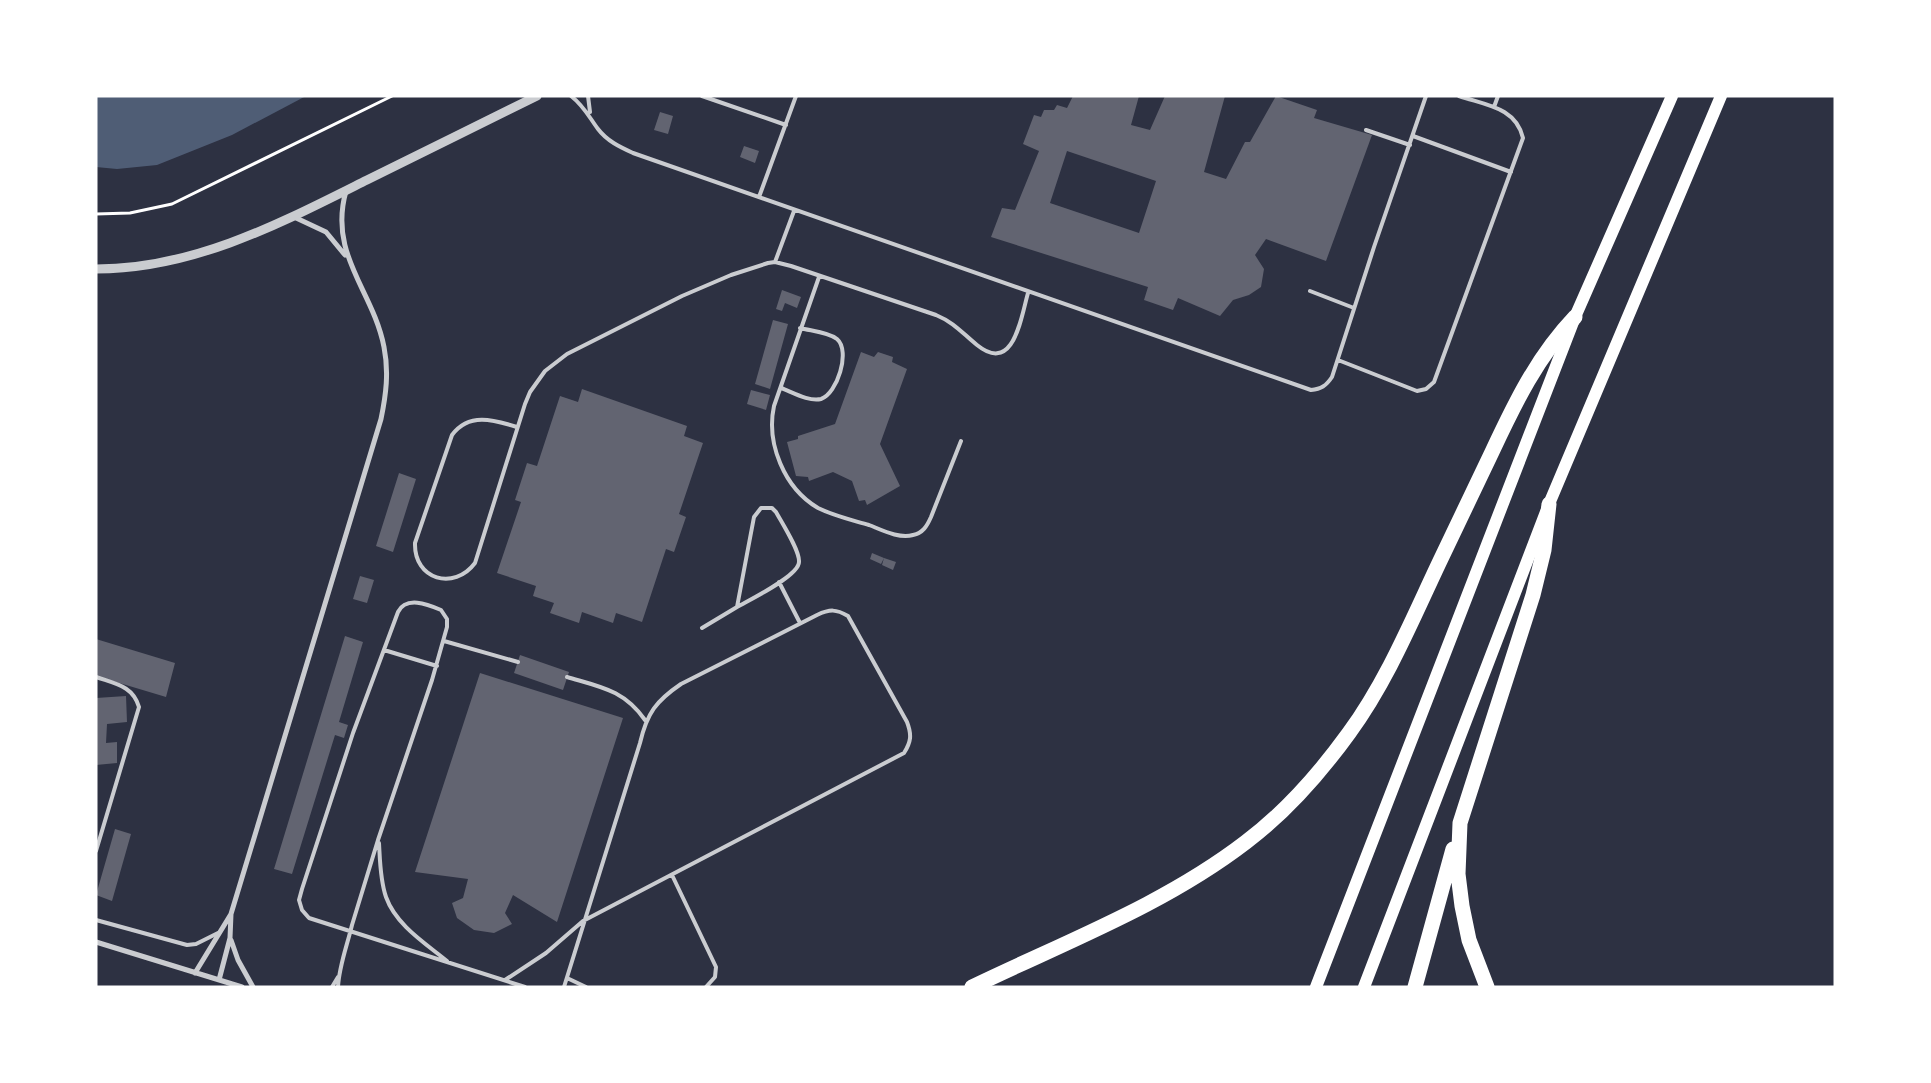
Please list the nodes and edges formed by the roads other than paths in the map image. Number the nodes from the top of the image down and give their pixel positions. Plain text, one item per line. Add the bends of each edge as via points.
1 (537, 96) edge
2 (571, 96) edge
3 (588, 96) edge
4 (702, 96) edge
5 (796, 96) edge
6 (1426, 96) edge
7 (1459, 96) edge
8 (1498, 96) edge
9 (1672, 96) edge
10 (1721, 96) edge
11 (1494, 107) junction
12 (590, 114) junction
13 (786, 125) junction
14 (1366, 130) dead end
15 (1413, 136) junction
16 (1410, 145) junction
17 (1510, 172) junction
18 (346, 191) junction
19 (759, 197) junction
20 (794, 211) junction
21 (294, 216) junction
22 (347, 258) junction
23 (775, 262) junction
24 (96, 269) edge
25 (819, 277) junction
26 (1310, 291) dead end
27 (1028, 292) junction
28 (1354, 308) junction
29 (1575, 317) junction
30 (800, 328) junction
31 (1338, 360) junction
32 (780, 388) junction
33 (517, 427) junction
34 (961, 441) dead end
35 (1549, 504) junction
36 (779, 582) junction
37 (737, 607) junction
38 (800, 623) junction
39 (702, 628) dead end
40 (444, 641) junction
41 (384, 650) junction
42 (518, 662) dead end
43 (436, 666) junction
44 (96, 677) edge
45 (567, 677) dead end
46 (646, 720) junction
47 (1460, 823) junction
48 (378, 840) junction
49 (96, 851) edge
50 (672, 875) junction
51 (231, 914) junction
52 (96, 920) edge
53 (583, 921) junction
54 (351, 932) junction
55 (218, 933) junction
56 (230, 938) junction
57 (96, 942) edge
58 (449, 963) junction
59 (195, 973) junction
60 (339, 975) junction
61 (567, 978) junction
62 (219, 980) junction
63 (505, 980) junction
64 (242, 987) edge
65 (253, 987) edge
66 (332, 987) edge
67 (338, 987) edge
68 (525, 987) edge
69 (564, 987) edge
70 (586, 987) edge
71 (706, 987) edge
72 (972, 987) edge
73 (1316, 987) edge
74 (1364, 987) edge
75 (1415, 987) edge
76 (1487, 987) edge

1 - 18 street
2 - 12 lane
3 - 12 lane
4 - 13 lane
5 - 13 lane
6 - 15 lane
7 - 11 lane
8 - 11 lane
9 - 29 main road
10 - 35 main road
11 - 17 lane via 1512,116 1520,126 1523,138
12 - 19 lane via 598,128 620,147
13 - 19 lane
14 - 16 lane
15 - 16 lane
15 - 17 lane
16 - 28 lane
17 - 31 lane via 1434,382 1426,389 1416,391
18 - 21 street
18 - 22 street via 340,224
19 - 20 lane
20 - 23 lane
20 - 27 lane
21 - 22 street via 326,232
21 - 24 street via 194,256 148,265
22 - 51 street via 384,346 386,392 381,420
23 - 25 lane
23 - 33 lane via 699,288 567,354 536,381
25 - 27 lane via 950,321 977,345 992,353 1006,351 1010,347
25 - 30 lane
26 - 28 lane
27 - 31 lane via 1311,390 1327,384
28 - 31 lane
29 - 72 highway via 1550,345 1520,393 1371,700 1350,732 1303,789 1248,841 1187,882 1120,918
29 - 73 main road
30 - 32 lane
30 - 32 lane via 837,340 844,349 843,361 833,389 825,397 814,399
32 - 34 lane via 772,414 771,431 780,462 796,488 824,511 895,534 915,535 928,523
33 - 33 lane via 475,562 464,574 453,578 441,579 430,574 418,561 415,543 452,435 466,423 479,419
35 - 47 highway via 1544,550 1533,595
35 - 74 main road
36 - 37 lane
36 - 37 lane via 798,569 800,560 776,512 766,507 756,512 754,518
36 - 38 lane
37 - 39 lane
38 - 46 lane via 681,684 661,700
38 - 50 lane via 827,610 838,610 848,616 907,722 911,732 910,743 904,753
40 - 41 lane via 448,623 444,612 408,602 398,612
40 - 42 lane
40 - 43 lane
41 - 43 lane
41 - 54 lane via 299,900 309,918
43 - 48 lane
44 - 49 lane via 128,688 136,696 139,707
45 - 46 lane via 620,694 635,705
46 - 53 lane
47 - 75 highway
47 - 76 highway via 1458,874 1462,906 1469,940
48 - 54 lane
48 - 58 lane via 385,895 394,913
50 - 53 lane
50 - 71 lane via 716,967 715,977
51 - 55 street
51 - 56 street
52 - 55 lane via 186,945 196,944
53 - 61 lane
53 - 63 lane via 546,953
54 - 58 lane
54 - 60 lane
55 - 59 street
56 - 62 street
56 - 65 street
57 - 59 street
58 - 63 lane
59 - 62 street
60 - 66 lane
60 - 67 lane
61 - 69 lane
61 - 70 lane
62 - 64 street
63 - 68 lane

